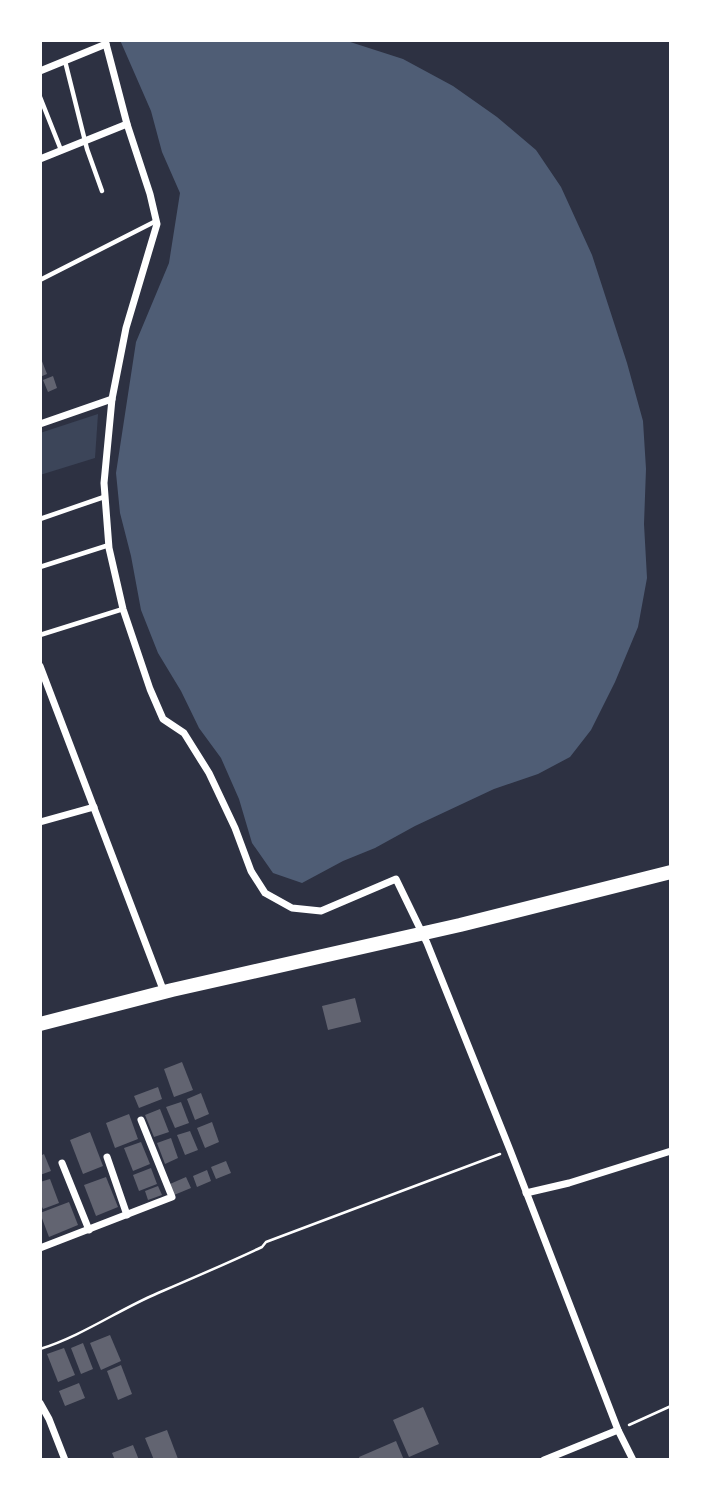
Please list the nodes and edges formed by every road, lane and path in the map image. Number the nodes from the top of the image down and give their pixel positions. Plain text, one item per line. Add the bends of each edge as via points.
1 (106, 42) edge
2 (65, 61) junction
3 (40, 71) edge
4 (40, 97) edge
5 (127, 124) junction
6 (85, 141) junction
7 (61, 151) junction
8 (40, 159) edge
9 (102, 191) dead end
10 (156, 222) junction
11 (40, 280) edge
12 (112, 399) junction
13 (40, 424) edge
14 (105, 497) junction
15 (40, 519) edge
16 (109, 545) junction
17 (40, 567) edge
18 (122, 609) junction
19 (40, 635) edge
20 (40, 666) edge
21 (40, 688) edge
22 (50, 691) junction
23 (94, 807) junction
24 (40, 822) edge
25 (671, 872) edge
26 (422, 933) junction
27 (164, 993) junction
28 (40, 1024) edge
29 (141, 1120) dead end
30 (510, 1150) junction
31 (671, 1151) edge
32 (107, 1157) dead end
33 (62, 1163) dead end
34 (526, 1192) junction
35 (127, 1215) junction
36 (89, 1230) junction
37 (40, 1248) edge
38 (40, 1349) edge
39 (40, 1403) edge
40 (671, 1406) edge
41 (618, 1430) junction
42 (65, 1460) edge
43 (544, 1460) edge
44 (633, 1460) edge

1 - 2 street
1 - 5 street
2 - 3 street
2 - 6 lane
4 - 7 lane
5 - 6 street
5 - 10 street
6 - 7 street
6 - 9 lane
7 - 8 street
10 - 11 lane
10 - 12 street via 126,328
12 - 13 street
12 - 14 street
14 - 15 lane
14 - 16 street
16 - 17 lane
16 - 18 street
18 - 19 lane
18 - 26 street via 163,719 184,733 209,773 265,893 292,908 321,911 396,879
20 - 22 street
21 - 22 street
22 - 23 street
23 - 24 street
23 - 27 street
25 - 26 main road
26 - 27 main road
26 - 30 street
27 - 28 main road
29 - 35 street via 172,1197
30 - 34 street
30 - 38 path via 266,1242
31 - 34 street
32 - 35 street
33 - 36 street
34 - 41 street
35 - 36 street
36 - 37 street
39 - 42 street
40 - 41 path
41 - 43 street
41 - 44 street

